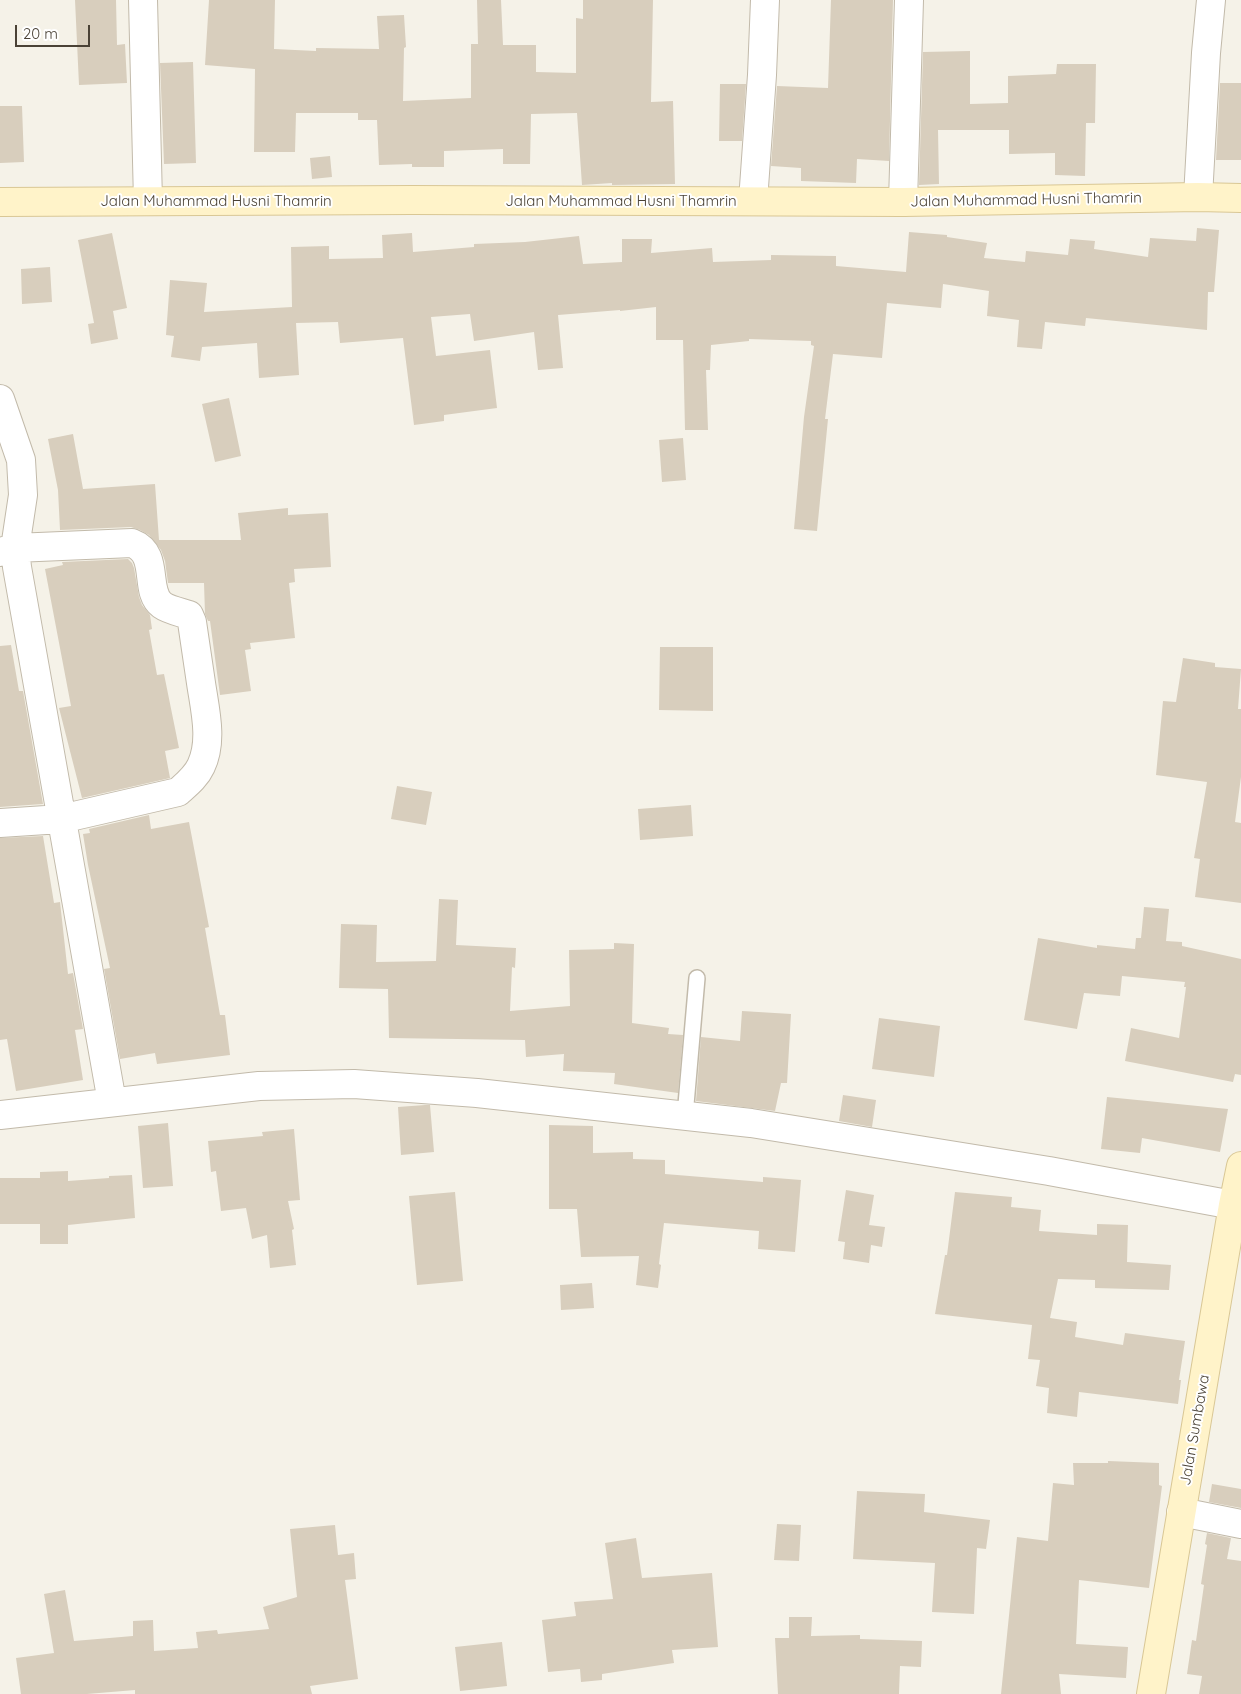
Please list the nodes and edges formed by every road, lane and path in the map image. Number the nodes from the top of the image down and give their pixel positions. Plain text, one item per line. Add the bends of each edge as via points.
1 (143, 0) edge
2 (765, 0) edge
3 (909, 0) edge
4 (1212, 0) edge
5 (1198, 197) junction
6 (1241, 198) edge
7 (148, 201) junction
8 (753, 201) junction
9 (0, 202) edge
10 (903, 202) junction
11 (0, 399) edge
12 (8, 550) edge
13 (61, 818) junction
14 (0, 823) edge
15 (697, 978) dead end
16 (112, 1102) junction
17 (0, 1115) edge
18 (685, 1116) junction
19 (1241, 1166) edge
20 (1233, 1205) junction
21 (1181, 1512) junction
22 (1241, 1524) edge
23 (1150, 1694) edge

1 - 7 street
2 - 8 street
3 - 10 street
4 - 5 street
5 - 6 main road, Jalan Muhammad Husni Thamrin
5 - 10 main road, Jalan Muhammad Husni Thamrin
7 - 8 main road, Jalan Muhammad Husni Thamrin
7 - 9 main road, Jalan Muhammad Husni Thamrin
8 - 10 main road, Jalan Muhammad Husni Thamrin
11 - 12 street via 21,460 23,495
12 - 13 street via 17,567
12 - 13 street via 132,543 139,546 147,557 157,598 163,605 188,615 192,622 207,722 201,768 178,792
13 - 14 street
13 - 16 street
15 - 18 lane
16 - 17 street
16 - 18 street via 259,1086 354,1084 477,1093
18 - 20 street via 751,1123 1049,1171
19 - 20 main road, Jalan Sumbawa
20 - 21 main road, Jalan Sumbawa
21 - 22 street
21 - 23 main road, Jalan Sumbawa

